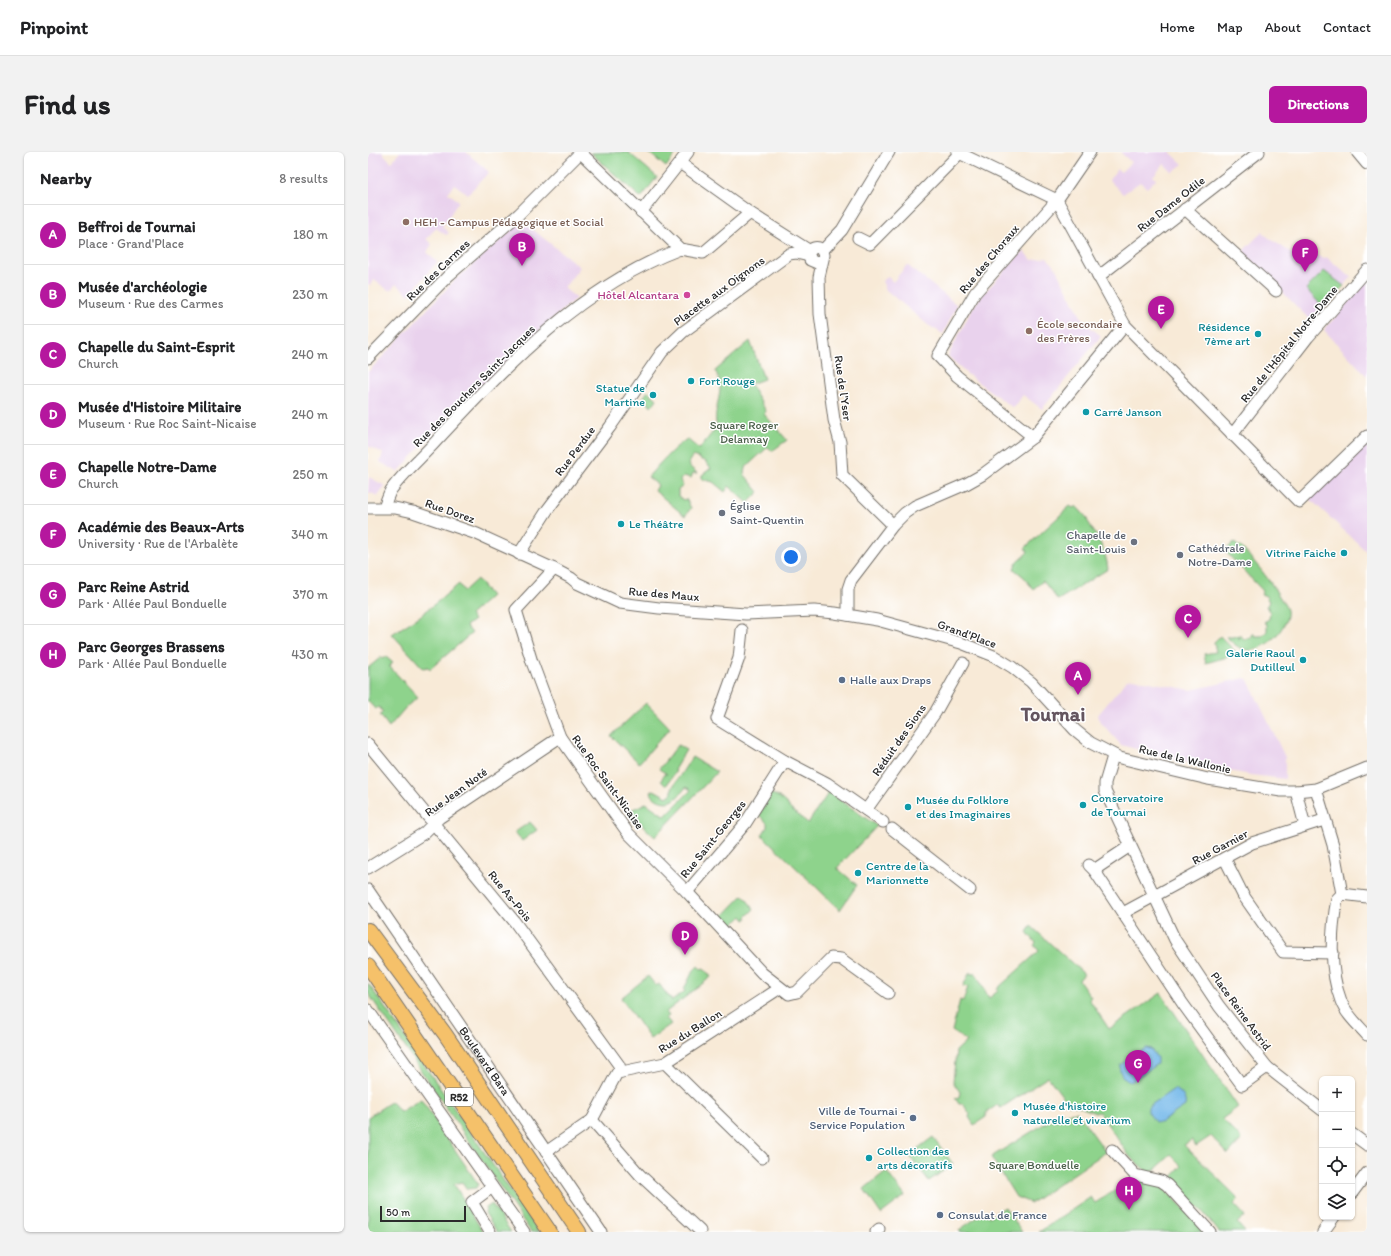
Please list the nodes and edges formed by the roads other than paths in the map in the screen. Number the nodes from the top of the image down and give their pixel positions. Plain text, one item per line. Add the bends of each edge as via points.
1 (581, 152) edge
2 (688, 152) edge
3 (889, 152) edge
4 (1090, 152) edge
5 (1259, 152) edge
6 (1357, 152) edge
7 (958, 153) edge
8 (680, 164) junction
9 (1367, 164) edge
10 (1057, 200) junction
11 (1185, 209) junction
12 (641, 212) junction
13 (750, 214) junction
14 (858, 238) dead end
15 (680, 249) junction
16 (809, 253) junction
17 (822, 256) junction
18 (1367, 270) edge
19 (1098, 277) junction
20 (1276, 290) dead end
21 (1125, 325) junction
22 (368, 358) edge
23 (654, 365) joint
24 (1232, 435) junction
25 (1033, 437) junction
26 (1365, 438) edge
27 (384, 507) junction
28 (368, 508) edge
29 (893, 525) junction
30 (519, 554) junction
31 (554, 569) junction
32 (848, 614) junction
33 (744, 622) junction
34 (963, 663) dead end
35 (1075, 730) joint
36 (560, 737) junction
37 (368, 744) edge
38 (1113, 756) junction
39 (785, 761) junction
40 (1367, 768) edge
41 (1316, 789) junction
42 (1296, 791) junction
43 (866, 810) junction
44 (1324, 820) junction
45 (883, 822) dead end
46 (434, 823) junction
47 (1306, 826) junction
48 (892, 829) dead end
49 (1130, 846) junction
50 (1225, 859) junction
51 (368, 868) edge
52 (368, 890) edge
53 (970, 890) dead end
54 (687, 892) junction
55 (1342, 894) junction
56 (1155, 896) junction
57 (1367, 896) edge
58 (1123, 913) junction
59 (368, 930) edge
60 (1333, 953) junction
61 (368, 966) edge
62 (780, 988) junction
63 (888, 994) dead end
64 (368, 1010) edge
65 (1367, 1035) edge
66 (665, 1063) junction
67 (1267, 1067) junction
68 (621, 1072) junction
69 (1319, 1108) edge
70 (592, 1120) junction
71 (1355, 1136) edge
72 (1367, 1145) edge
73 (1112, 1150) dead end
74 (546, 1152) junction
75 (762, 1158) dead end
76 (1367, 1173) edge
77 (492, 1187) junction
78 (1355, 1189) edge
79 (1332, 1220) edge
80 (700, 1231) dead end
81 (490, 1232) edge
82 (524, 1232) edge
83 (550, 1232) edge
84 (579, 1232) edge
85 (600, 1232) edge
86 (1210, 1232) edge
87 (1323, 1232) edge

1 - 12 street
1 - 22 street, Rue des Carmes via 519,214 449,275
2 - 8 street
3 - 17 street via 842,230
4 - 10 street
5 - 11 street, Rue Dame Odile
6 - 9 street
7 - 10 street
7 - 14 street via 870,244
8 - 12 street
8 - 13 street
10 - 19 street
10 - 25 street, Rue des Choraux via 975,293 938,356 957,376
11 - 19 street, Rue Dame Odile
11 - 20 street
12 - 15 street
13 - 15 street via 703,253
13 - 16 street
15 - 27 street, Rue des Bouchers Saint-Jacques via 657,257 583,301 528,348 459,417 391,491
16 - 17 street, Placette aux Oignons via 812,262 817,263
16 - 23 street, Placette aux Oignons via 789,254 683,332 662,352
17 - 29 street, Rue de l'Yser via 819,277 820,314 834,420 840,442 842,475
18 - 24 street, Rue de l'Hôpital Notre-Dame via 1315,328
19 - 21 street
21 - 24 street
21 - 25 street
23 - 30 street, Rue Perdue via 548,508
24 - 26 street via 1299,502
25 - 29 street via 982,475 915,506
27 - 28 street, Rue Dorez
27 - 30 street, Rue Dorez via 437,519
29 - 32 street via 851,580 848,589
30 - 31 street, Rue des Maux
31 - 33 street, Rue des Maux via 577,584 620,603
31 - 36 street, Rue Roc Saint-Nicaise via 516,610
32 - 33 street, Grand'Place via 814,611
32 - 35 street, Grand'Place via 929,633 994,656 1031,682
33 - 39 street via 739,658 717,719
34 - 43 street, Réduit des Sions via 935,713
35 - 38 street, Rue de la Wallonie
36 - 46 street, Rue Jean Noté via 467,798
36 - 54 street, Rue Roc Saint-Nicaise via 628,834
37 - 46 street, Rue As-Pois
38 - 42 street, Rue de la Wallonie via 1208,780
38 - 49 street, Place Reine Astrid via 1104,787
39 - 43 street via 827,783
39 - 54 street, Rue Saint-Georges via 745,824
40 - 41 street, Rue de la Wallonie
41 - 42 street, Rue de la Wallonie
41 - 44 street
42 - 47 street
43 - 45 street
44 - 47 street, Rue Garnier
44 - 55 street via 1333,845
46 - 51 street, Rue Jean Noté via 424,833
46 - 68 street, Rue As-Pois via 540,955 619,1065
47 - 50 street, Rue Garnier via 1252,843
48 - 53 street
49 - 56 street, Place Reine Astrid
49 - 58 street, Place Reine Astrid via 1091,867
50 - 56 street, Rue Garnier
50 - 60 street via 1243,895 1283,952
52 - 74 street, Boulevard Bara
54 - 62 street, Rue Roc Saint-Nicaise via 762,973
55 - 57 street
55 - 60 street via 1337,899 1334,912
56 - 58 street
56 - 67 street, Place Reine Astrid via 1175,940 1219,1006
58 - 67 street, Place Reine Astrid via 1183,1004 1242,1085
59 - 84 main road, Boulevard Bara / R52 via 445,1034
60 - 65 street via 1341,1002
61 - 83 main road, R52
62 - 63 street via 789,994 797,992 831,958 841,959
62 - 66 street, Rue du Ballon
64 - 77 street
66 - 68 street, Rue du Ballon
66 - 75 street
67 - 69 street
68 - 70 street via 614,1076
70 - 74 street
70 - 80 street via 640,1174
71 - 72 street
73 - 86 street via 1135,1174 1167,1185
74 - 85 street, Boulevard Bara
76 - 78 street
77 - 81 street via 472,1202
77 - 82 street
79 - 87 street

